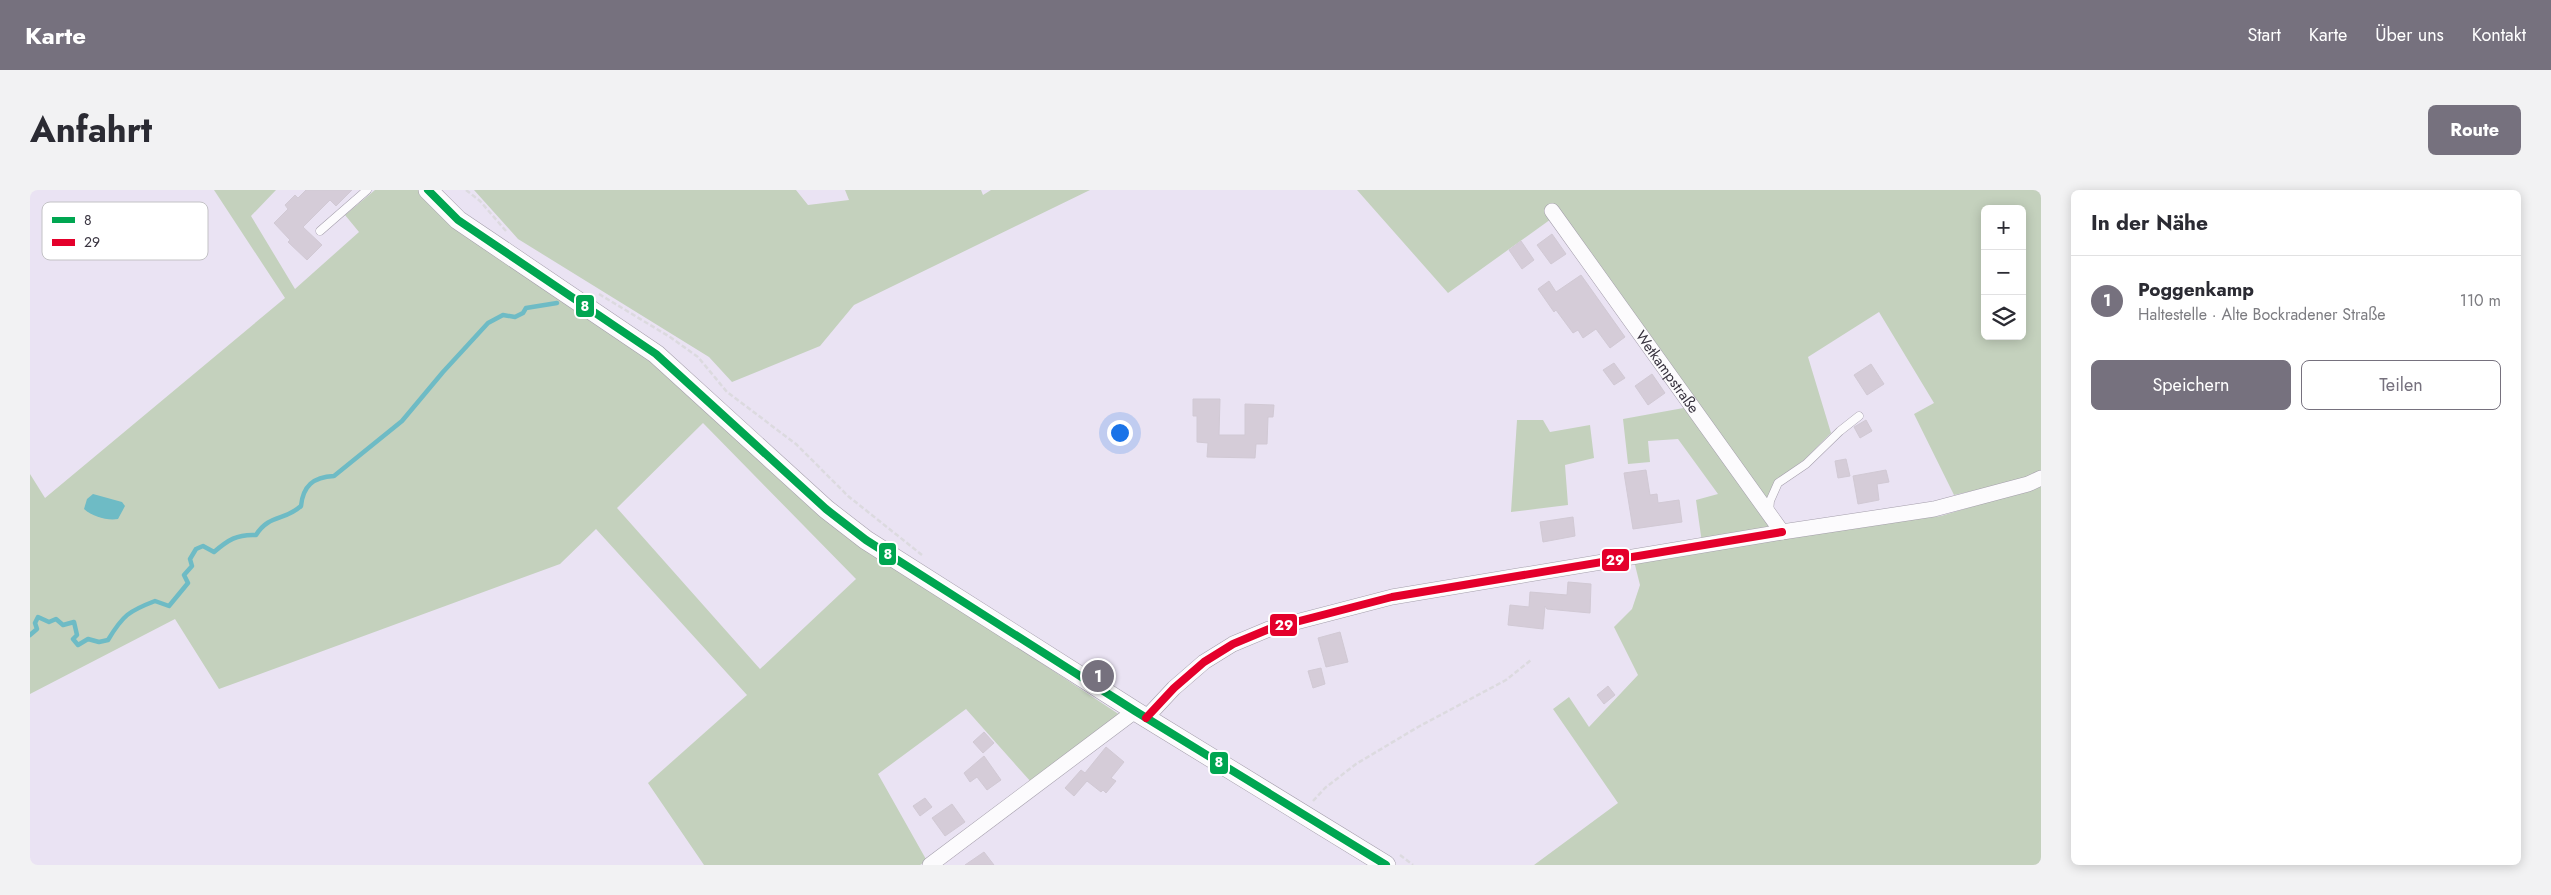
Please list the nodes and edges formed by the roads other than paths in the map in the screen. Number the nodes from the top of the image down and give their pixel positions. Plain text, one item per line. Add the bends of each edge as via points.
1 (367, 190) edge
2 (428, 190) edge
3 (1552, 211) dead end
4 (320, 231) dead end
5 (1859, 416) dead end
6 (2041, 478) edge
7 (1769, 514) junction
8 (1782, 532) junction
9 (1141, 714) junction
10 (1391, 859) edge
11 (930, 865) edge

1 - 4 lane
2 - 9 street via 458,220 656,354 826,509 866,540
3 - 7 street, Wetkampstraße
5 - 7 lane via 1806,464 1778,483 1770,501
6 - 8 street via 1934,509
7 - 8 street, Wetkampstraße
8 - 9 street via 1392,597 1269,628 1233,644 1204,662
9 - 10 street
9 - 11 street

